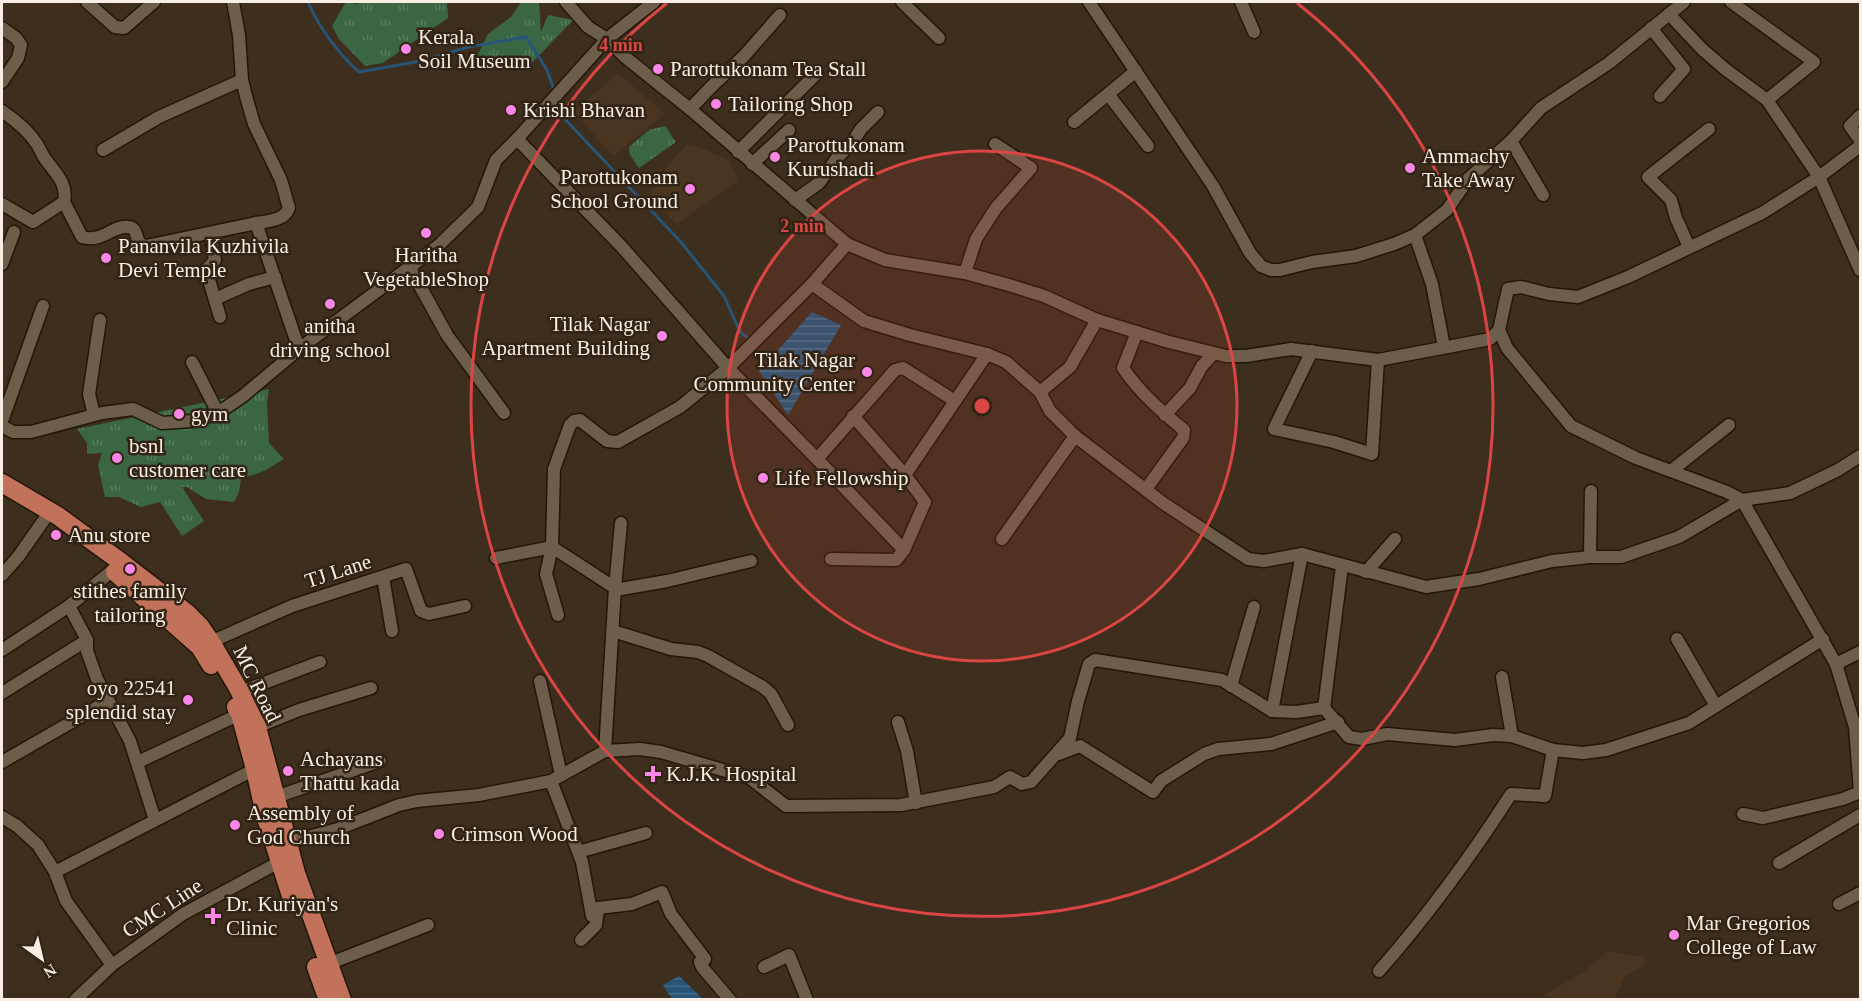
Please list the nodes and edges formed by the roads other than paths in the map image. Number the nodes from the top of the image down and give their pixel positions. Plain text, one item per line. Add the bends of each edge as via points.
1 (87, 2) edge
2 (154, 2) edge
3 (233, 2) edge
4 (566, 2) edge
5 (654, 2) edge
6 (902, 2) edge
7 (1241, 2) edge
8 (1684, 2) edge
9 (1731, 2) edge
10 (1096, 4) edge
11 (1669, 14) junction
12 (780, 15) dead end
13 (2, 28) edge
14 (1651, 28) junction
15 (1254, 32) dead end
16 (939, 38) dead end
17 (607, 39) junction
18 (1136, 71) junction
19 (817, 73) dead end
20 (242, 80) junction
21 (2, 82) edge
22 (1108, 94) junction
23 (1660, 96) dead end
24 (1767, 100) junction
25 (690, 109) junction
26 (2, 111) edge
27 (878, 112) dead end
28 (1860, 116) edge
29 (1074, 122) dead end
30 (789, 129) dead end
31 (1709, 129) dead end
32 (517, 139) junction
33 (1860, 140) edge
34 (1511, 141) junction
35 (995, 144) dead end
36 (1148, 146) dead end
37 (1860, 146) edge
38 (103, 150) dead end
39 (738, 152) junction
40 (752, 164) junction
41 (1819, 177) junction
42 (1543, 195) dead end
43 (795, 200) junction
44 (64, 202) junction
45 (2, 204) edge
46 (256, 223) junction
47 (14, 232) dead end
48 (210, 233) junction
49 (1415, 234) junction
50 (847, 244) junction
51 (1689, 247) junction
52 (2, 264) edge
53 (409, 266) junction
54 (1860, 270) edge
55 (965, 273) junction
56 (275, 277) junction
57 (812, 284) junction
58 (215, 299) junction
59 (43, 306) dead end
60 (220, 317) dead end
61 (100, 320) dead end
62 (1097, 320) junction
63 (1499, 330) junction
64 (1137, 332) junction
65 (1444, 347) junction
66 (299, 349) junction
67 (1312, 351) junction
68 (1214, 353) junction
69 (987, 354) junction
70 (1377, 360) junction
71 (192, 362) dead end
72 (728, 368) junction
73 (1040, 392) junction
74 (955, 401) junction
75 (218, 413) junction
76 (504, 413) dead end
77 (94, 415) junction
78 (1165, 415) junction
79 (853, 416) junction
80 (2, 421) edge
81 (1729, 425) dead end
82 (2, 426) edge
83 (1075, 436) junction
84 (1860, 456) edge
85 (817, 459) junction
86 (1671, 471) junction
87 (905, 475) junction
88 (2, 483) edge
89 (1146, 489) junction
90 (1591, 491) dead end
91 (2, 493) edge
92 (1742, 500) junction
93 (46, 517) junction
94 (621, 523) dead end
95 (1002, 539) dead end
96 (1395, 539) dead end
97 (552, 547) junction
98 (904, 550) junction
99 (1302, 554) junction
100 (1590, 557) junction
101 (496, 558) dead end
102 (831, 558) dead end
103 (751, 561) dead end
104 (1342, 566) junction
105 (113, 570) junction
106 (1366, 572) junction
107 (2, 575) edge
108 (383, 577) junction
109 (615, 589) junction
110 (69, 606) junction
111 (465, 606) dead end
112 (1254, 607) dead end
113 (558, 615) dead end
114 (392, 631) dead end
115 (613, 632) junction
116 (1677, 639) dead end
117 (1823, 639) junction
118 (87, 640) junction
119 (205, 644) junction
120 (2, 650) edge
121 (1860, 652) edge
122 (320, 662) dead end
123 (1836, 663) junction
124 (1502, 677) dead end
125 (540, 681) dead end
126 (1231, 686) junction
127 (371, 688) dead end
128 (240, 692) junction
129 (2, 693) edge
130 (108, 701) junction
131 (1716, 706) junction
132 (1324, 708) junction
133 (1272, 711) junction
134 (240, 714) junction
135 (898, 722) dead end
136 (1338, 722) junction
137 (788, 725) dead end
138 (257, 727) junction
139 (1512, 735) junction
140 (605, 750) junction
141 (1553, 750) junction
142 (1055, 756) junction
143 (4, 757) edge
144 (380, 761) dead end
145 (138, 762) junction
146 (255, 769) junction
147 (556, 778) junction
148 (276, 797) junction
149 (916, 803) junction
150 (1743, 814) dead end
151 (1860, 815) edge
152 (2, 817) edge
153 (155, 820) junction
154 (646, 833) dead end
155 (283, 851) junction
156 (578, 852) junction
157 (1779, 863) dead end
158 (56, 872) junction
159 (1860, 892) edge
160 (1839, 904) dead end
161 (592, 916) dead end
162 (428, 925) dead end
163 (581, 940) dead end
164 (328, 964) junction
165 (112, 965) junction
166 (764, 967) dead end
167 (1379, 971) dead end
168 (75, 999) edge
169 (328, 999) edge
170 (342, 999) edge
171 (730, 999) edge
172 (807, 999) edge

1 - 2 street via 115,27 124,28
3 - 20 street
4 - 17 street via 588,27
5 - 17 street
6 - 16 street
7 - 15 street
8 - 11 street
9 - 24 street via 1814,62
10 - 18 street
11 - 14 street
11 - 24 street via 1702,49
12 - 25 street
13 - 21 street via 21,45 18,58
14 - 23 street via 1684,69
14 - 34 street via 1609,63 1541,108
17 - 25 street
17 - 32 street
18 - 22 street
18 - 49 street via 1213,186 1250,253 1262,266 1280,270 1356,256
19 - 39 street
20 - 38 street via 159,117
20 - 46 street via 254,124 281,180 289,208 278,219
22 - 29 street
22 - 36 street
24 - 41 street
25 - 39 street
26 - 44 street via 35,141 64,186
27 - 43 street via 819,183
28 - 33 street via 1850,126
30 - 40 street
31 - 51 street via 1648,177 1671,200
32 - 53 street via 496,160 478,207 438,246
32 - 72 street via 622,247
34 - 42 street
34 - 49 street via 1468,179 1447,210
35 - 55 street via 1031,168 986,223 976,239
37 - 41 street
39 - 40 street
40 - 43 street
41 - 51 street via 1762,213
41 - 54 street
43 - 50 street
44 - 45 street via 33,222
44 - 48 street via 82,237 92,240 126,226 133,228 138,242 146,246
46 - 48 street
46 - 56 street
47 - 52 street
48 - 58 street via 215,260 206,270
49 - 65 street via 1432,284
50 - 55 street via 885,260
50 - 57 street
51 - 63 street via 1578,297 1521,287 1509,289
53 - 66 street
53 - 76 street via 447,335
55 - 62 street via 1044,296
56 - 58 street
56 - 66 street
57 - 69 street via 864,321
57 - 72 street
58 - 60 street
59 - 80 street
61 - 77 street via 89,394
62 - 64 street
62 - 73 street via 1070,367
63 - 65 street via 1490,339
63 - 86 street via 1507,348 1571,426
64 - 68 street
64 - 78 street via 1123,368
65 - 70 street
66 - 75 street
67 - 68 street via 1291,349 1246,356
67 - 70 street
67 - 70 street via 1274,429 1372,454
68 - 78 street
69 - 73 street via 1006,362
69 - 74 street
71 - 75 street
72 - 85 street
72 - 97 street via 680,407 618,442 607,441 580,420 570,424 554,469
73 - 83 street via 1050,411
74 - 79 street via 903,368 895,370
74 - 87 street
75 - 77 street via 192,421 162,423 133,409
77 - 82 street via 31,432 13,432
78 - 89 street via 1184,430 1183,438
79 - 85 street
79 - 87 street
81 - 86 street
83 - 89 street
83 - 95 street
84 - 92 street via 1790,493
85 - 98 street
86 - 92 street
87 - 98 street via 925,502
88 - 119 main road, MC Road via 58,516 187,613 200,626
89 - 99 street via 1242,557 1264,561
90 - 100 street
91 - 93 main road, MC Road
92 - 100 street via 1679,537 1621,557
92 - 117 street
93 - 105 main road, MC Road
93 - 107 street
94 - 109 street
96 - 106 street
97 - 101 street
97 - 109 street
97 - 113 street via 546,574
98 - 102 street via 896,560
99 - 104 street
99 - 133 street
100 - 106 street via 1426,587
103 - 109 street
104 - 106 street
104 - 132 street
105 - 110 street
105 - 119 main road, MC Road
108 - 111 street, TJ Lane via 406,569 419,609 426,614
108 - 114 street
108 - 119 street, TJ Lane via 292,606
109 - 115 street
110 - 118 street
110 - 120 street
112 - 126 street
115 - 137 street via 708,656 763,687
115 - 140 street
116 - 131 street
117 - 123 street
117 - 131 street
118 - 129 street
118 - 130 street via 87,651
119 - 128 main road, MC Road
119 - 134 main road, MC Road
121 - 123 street
122 - 128 street
123 - 150 street via 1855,727 1860,792 1763,818
124 - 139 street
125 - 147 street
126 - 133 street
126 - 142 street via 1222,680 1095,660 1089,664 1070,738
127 - 138 street
128 - 138 main road, MC Road
130 - 143 street
130 - 145 street
131 - 141 street via 1689,723 1606,750
132 - 133 street
132 - 136 street
134 - 145 street
134 - 146 main road, MC Road
135 - 149 street
136 - 139 street via 1349,737 1362,739 1387,734 1455,740
136 - 142 street via 1271,744 1204,754 1161,781 1154,792 1080,746
138 - 148 main road, MC Road
139 - 141 street
140 - 147 street, CMC Line
140 - 149 street via 661,752 750,778 786,806
141 - 167 street via 1545,796 1511,794 1447,889
142 - 149 street via 1031,782 1022,784 1010,777 994,787
144 - 148 street
145 - 153 street
146 - 153 street
146 - 155 main road, MC Road
147 - 155 street, CMC Line via 479,795 399,805
147 - 156 street
148 - 155 main road, MC Road
151 - 157 street
152 - 158 street via 38,845
153 - 158 street
154 - 156 street
155 - 164 main road, MC Road
155 - 165 street, CMC Line via 183,914
155 - 169 main road, MC Road
156 - 161 street
158 - 165 street via 66,901
159 - 160 street
162 - 164 street
163 - 171 street via 596,925 598,908 632,904 662,892 671,914 705,959 700,962 702,967
164 - 170 main road, MC Road
165 - 168 street, CMC Line
166 - 172 street via 789,955

